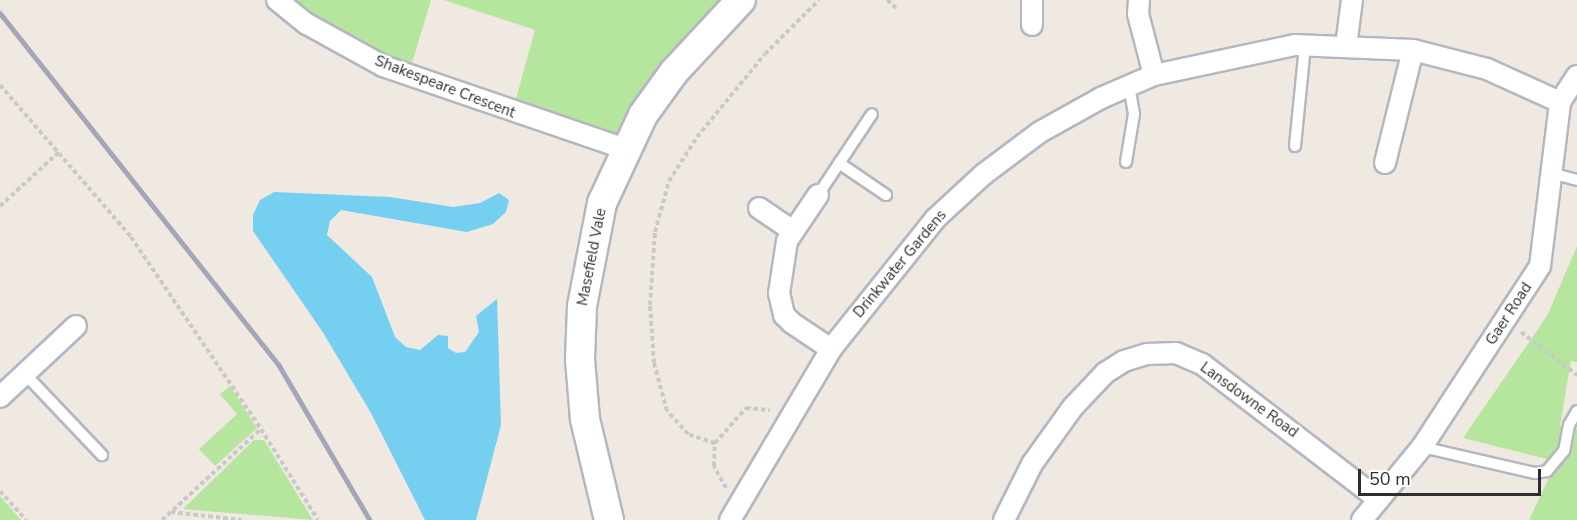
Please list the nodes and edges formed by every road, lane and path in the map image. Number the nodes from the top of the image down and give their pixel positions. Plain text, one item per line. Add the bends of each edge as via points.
1 (277, 0) edge
2 (741, 0) edge
3 (819, 0) edge
4 (887, 0) edge
5 (1032, 0) edge
6 (1139, 0) edge
7 (1352, 0) edge
8 (897, 8) dead end
9 (1032, 25) dead end
10 (1305, 45) junction
11 (1346, 46) junction
12 (1413, 50) junction
13 (1154, 75) junction
14 (1577, 76) edge
15 (0, 85) edge
16 (1129, 86) junction
17 (1560, 102) junction
18 (872, 114) dead end
19 (1295, 146) dead end
20 (625, 148) junction
21 (59, 152) junction
22 (1126, 162) dead end
23 (839, 163) junction
24 (1385, 163) dead end
25 (1551, 173) junction
26 (1577, 180) edge
27 (818, 195) joint
28 (886, 195) dead end
29 (0, 206) edge
30 (759, 208) dead end
31 (793, 231) junction
32 (1506, 320) junction
33 (76, 326) dead end
34 (831, 349) junction
35 (25, 374) junction
36 (1577, 375) edge
37 (0, 397) edge
38 (1577, 411) edge
39 (793, 413) junction
40 (261, 429) junction
41 (715, 443) junction
42 (1422, 447) junction
43 (102, 455) dead end
44 (0, 492) edge
45 (1378, 499) junction
46 (742, 500) junction
47 (170, 512) junction
48 (26, 520) edge
49 (162, 520) edge
50 (242, 520) edge
51 (318, 520) edge
52 (609, 520) edge
53 (730, 520) edge
54 (1004, 520) edge
55 (1362, 520) edge

1 - 20 street, Shakespeare Crescent via 307,24 383,66
2 - 20 street, Masefield Vale via 674,72
3 - 41 path via 765,54 697,137 669,182 655,232 650,305 654,363 667,411 688,434
4 - 8 path
5 - 9 street
6 - 13 street via 1138,14
7 - 11 street
10 - 11 street, Drinkwater Gardens
10 - 13 street, Drinkwater Gardens via 1219,58
10 - 19 lane
11 - 12 street, Drinkwater Gardens
12 - 17 street, Drinkwater Gardens via 1487,69
12 - 24 street
13 - 16 street, Drinkwater Gardens
14 - 17 street, Gaer Road
15 - 21 path
16 - 22 lane via 1134,114
16 - 34 street, Drinkwater Gardens via 1040,132 984,174 935,219
17 - 25 street, Gaer Road
18 - 23 lane
20 - 52 street, Masefield Vale via 602,203 582,306 580,359 585,419
21 - 29 path
21 - 40 path via 131,237
23 - 27 lane
23 - 28 lane
25 - 26 lane
25 - 32 street, Gaer Road via 1540,266
27 - 31 street
30 - 31 street
31 - 34 street via 784,250 780,305 792,323
32 - 36 path
32 - 42 street, Gaer Road
33 - 35 street
34 - 39 street, Drinkwater Gardens
35 - 37 street
35 - 43 lane
38 - 42 lane via 1569,425 1564,451 1547,471 1535,473
39 - 41 path via 746,408
39 - 46 street, Drinkwater Gardens
40 - 47 path
40 - 51 path
41 - 46 path via 714,466 721,483
42 - 45 street, Gaer Road
44 - 48 path
45 - 54 street, Lansdowne Road via 1202,364 1176,353 1147,354 1124,361 1105,373 1073,407 1032,464
45 - 55 street, Gaer Road
46 - 53 street, Drinkwater Gardens
47 - 49 path
47 - 50 path

